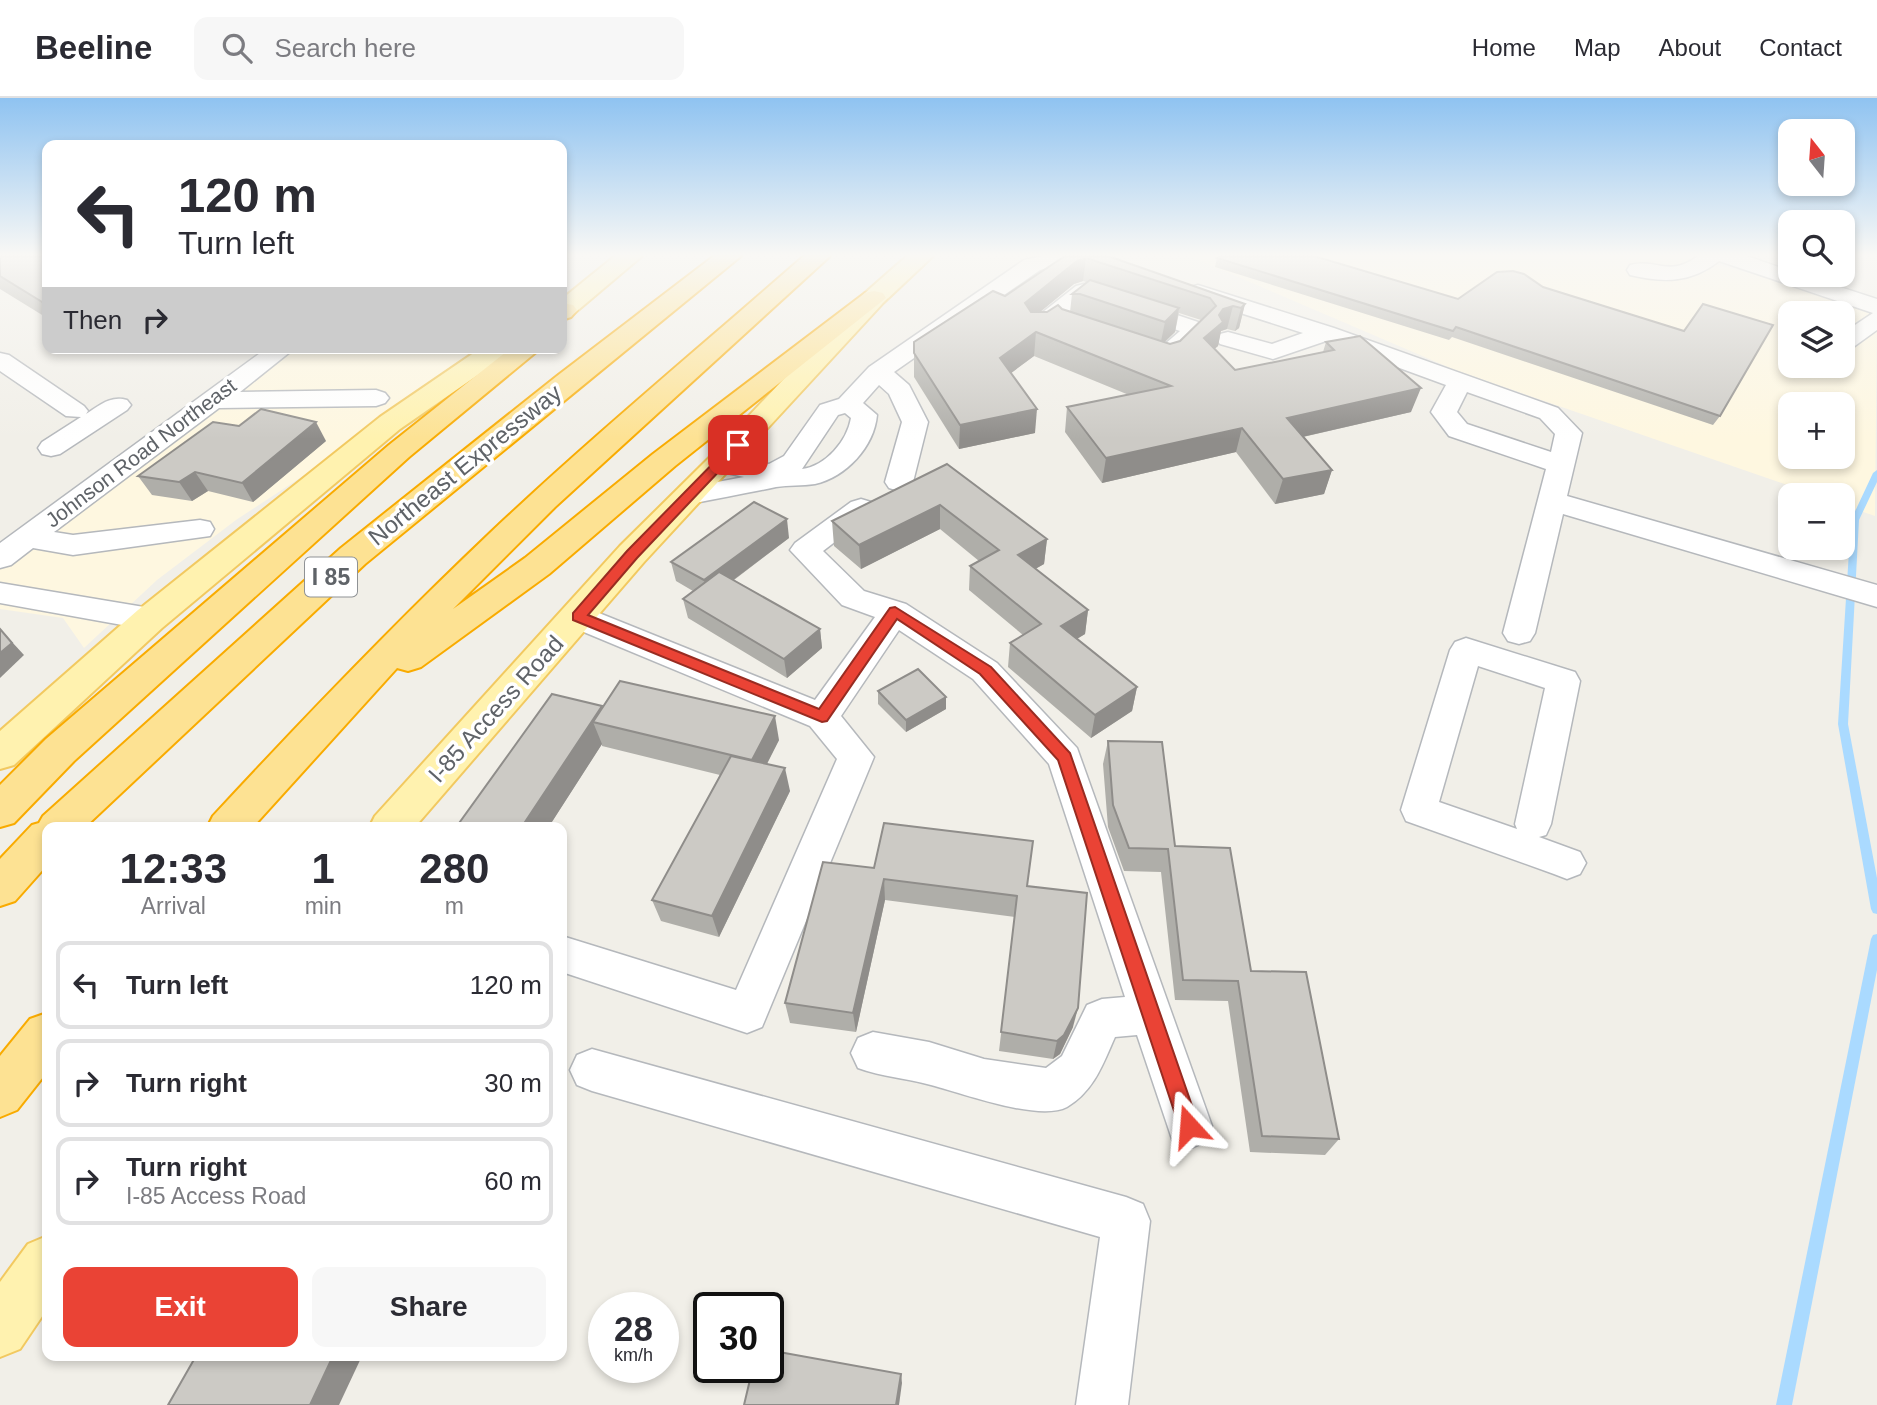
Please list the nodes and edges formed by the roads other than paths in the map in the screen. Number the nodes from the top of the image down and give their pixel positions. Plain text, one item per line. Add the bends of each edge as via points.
1 (651, 317) edge
2 (750, 317) edge
3 (849, 317) edge
4 (856, 317) edge
5 (957, 317) edge
6 (1051, 317) edge
7 (1161, 317) edge
8 (1276, 317) edge
9 (1877, 319) edge
10 (1037, 328) edge
11 (1326, 333) junction
12 (1855, 335) edge
13 (1228, 339) edge
14 (1141, 349) edge
15 (275, 354) edge
16 (490, 354) edge
17 (521, 354) edge
18 (0, 360) edge
19 (878, 372) junction
20 (1460, 382) junction
21 (376, 398) dead end
22 (212, 400) junction
23 (116, 423) junction
24 (836, 436) junction
25 (51, 448) dead end
26 (721, 463) junction
27 (1559, 464) junction
28 (899, 482) dead end
29 (690, 495) junction
30 (1552, 501) junction
31 (861, 508) edge
32 (200, 529) dead end
33 (27, 538) junction
34 (0, 558) edge
35 (0, 593) edge
36 (1877, 596) edge
37 (895, 611) junction
38 (578, 617) junction
39 (150, 619) junction
40 (1519, 633) dead end
41 (346, 696) junction
42 (822, 716) junction
43 (0, 754) edge
44 (0, 811) edge
45 (64, 822) edge
46 (232, 822) edge
47 (394, 822) edge
48 (1533, 824) dead end
49 (42, 842) edge
50 (1567, 863) dead end
51 (0, 888) edge
52 (567, 956) edge
53 (1151, 1014) junction
54 (42, 1041) edge
55 (873, 1053) dead end
56 (592, 1070) dead end
57 (0, 1093) edge
58 (1189, 1126) dead end
59 (42, 1270) edge
60 (0, 1329) edge
61 (1102, 1405) edge

1 - 45 highway, Northeast Expressway / I 85 via 353,556
2 - 41 highway via 544,500
3 - 41 highway via 664,460 537,566 433,642
4 - 26 main road, I-85 Access Road
5 - 19 street
6 - 10 street
7 - 14 street via 1196,329 1165,358
8 - 11 street
9 - 12 street
11 - 13 street via 1273,352
11 - 20 street
15 - 22 street, Johnson Road Northeast
16 - 39 main road via 390,423
17 - 44 highway via 380,468 60,750
18 - 23 street
19 - 24 street via 848,404
19 - 28 street via 900,390 915,422
20 - 27 street via 1549,413 1569,433
20 - 27 street via 1444,412 1458,430
21 - 22 street
22 - 23 street, Johnson Road Northeast
23 - 25 street
23 - 33 street, Johnson Road Northeast
24 - 26 street via 773,472
24 - 29 street via 818,462 781,478
26 - 29 main road, I-85 Access Road
27 - 30 street
29 - 38 main road, I-85 Access Road
30 - 36 street
30 - 40 street
31 - 37 street via 805,550 853,598
32 - 33 street via 73,545
33 - 34 street, Johnson Road Northeast
35 - 39 street
37 - 42 street
37 - 53 street via 985,671 1065,758
38 - 42 street
38 - 47 main road, I-85 Access Road
39 - 43 main road
41 - 46 highway
42 - 52 street via 856,757 747,1013
48 - 50 street via 1563,681 1466,650 1419,810
49 - 51 highway
53 - 55 street via 1102,1019 1077,1071 1052,1091
53 - 58 street
54 - 57 highway
56 - 61 street via 1126,1221
59 - 60 main road

